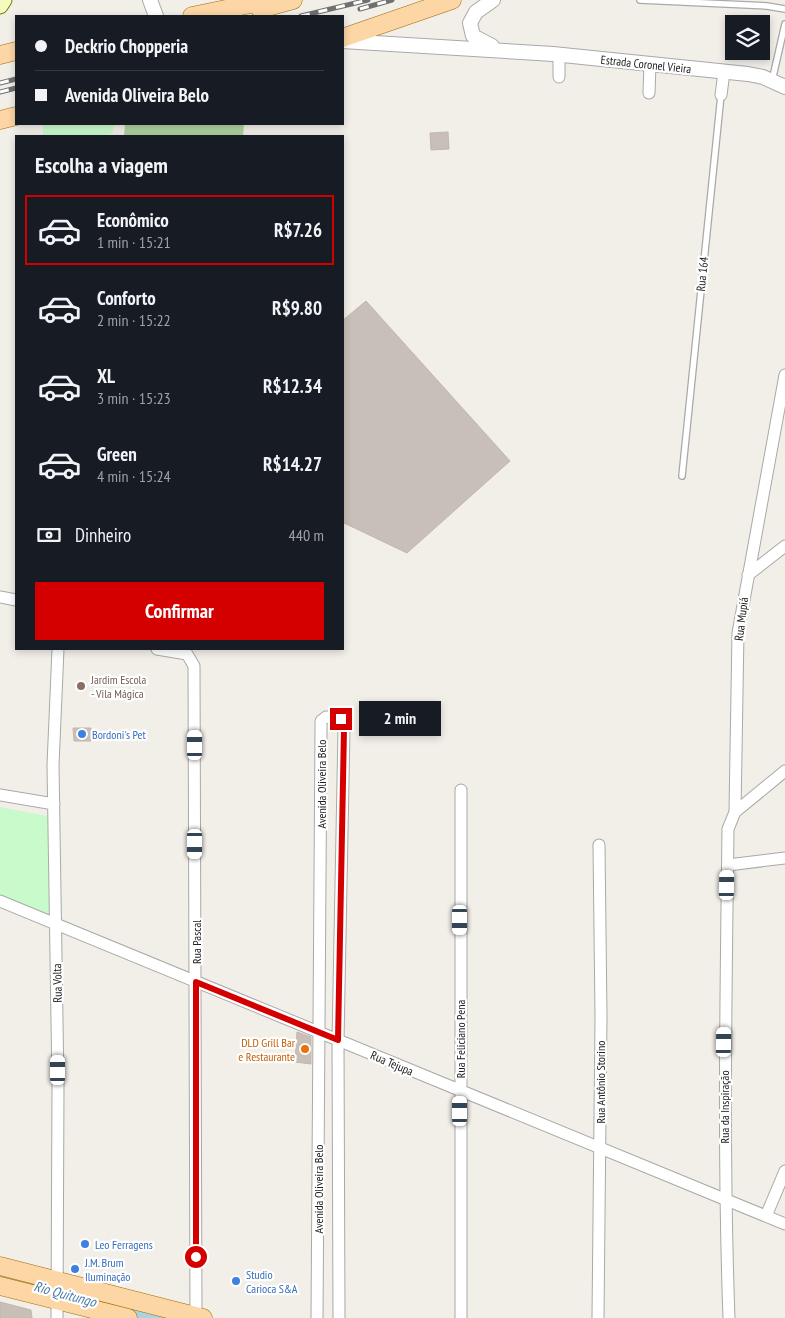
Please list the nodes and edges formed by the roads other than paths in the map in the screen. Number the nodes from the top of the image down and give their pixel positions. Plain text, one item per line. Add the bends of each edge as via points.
1 (4, 0) edge
2 (150, 0) edge
3 (270, 0) edge
4 (293, 0) edge
5 (452, 0) edge
6 (494, 0) edge
7 (640, 0) edge
8 (680, 1) edge
9 (0, 6) edge
10 (785, 9) edge
11 (156, 15) edge
12 (197, 15) edge
13 (234, 15) edge
14 (785, 24) edge
15 (344, 39) edge
16 (344, 40) edge
17 (505, 50) junction
18 (15, 51) edge
19 (559, 54) junction
20 (0, 55) edge
21 (650, 64) junction
22 (724, 72) junction
23 (559, 77) dead end
24 (772, 81) junction
25 (785, 87) edge
26 (649, 93) dead end
27 (721, 95) joint
28 (15, 116) edge
29 (0, 120) edge
30 (785, 375) edge
31 (682, 476) dead end
32 (785, 546) edge
33 (748, 575) junction
34 (0, 596) edge
35 (15, 600) edge
36 (58, 650) edge
37 (165, 650) edge
38 (785, 771) edge
39 (461, 790) dead end
40 (0, 796) edge
41 (54, 804) junction
42 (735, 812) junction
43 (599, 845) dead end
44 (785, 858) edge
45 (728, 865) junction
46 (0, 901) edge
47 (56, 925) junction
48 (196, 982) junction
49 (318, 1032) junction
50 (338, 1040) junction
51 (460, 1092) junction
52 (600, 1148) junction
53 (785, 1171) edge
54 (725, 1198) junction
55 (766, 1216) junction
56 (785, 1224) edge
57 (0, 1266) edge
58 (0, 1286) edge
59 (58, 1291) junction
60 (199, 1317) edge
61 (57, 1318) edge
62 (128, 1318) edge
63 (317, 1318) edge
64 (339, 1318) edge
65 (461, 1318) edge
66 (598, 1318) edge
67 (729, 1318) edge

1 - 9 main road
2 - 11 street
3 - 12 main road
4 - 13 main road
5 - 15 main road
6 - 17 street, Estrada Coronel Vieira via 472,17 470,30 482,42
7 - 8 lane
8 - 10 lane
14 - 24 lane
16 - 17 street, Estrada Coronel Vieira
17 - 19 street, Estrada Coronel Vieira
18 - 20 main road
19 - 21 street, Estrada Coronel Vieira
19 - 23 street
21 - 22 street, Estrada Coronel Vieira
21 - 26 street
22 - 24 street, Estrada Coronel Vieira
22 - 27 street, Rua 164
24 - 25 street, Estrada Coronel Vieira
27 - 31 lane, Rua 164
28 - 29 main road
30 - 33 street, Rua Mupiá
32 - 33 street
33 - 42 street, Rua Mupiá via 738,633
34 - 35 street
36 - 41 street, Rua Volta
37 - 48 street, Rua Pascal via 181,652 191,658 194,666
38 - 42 street
39 - 51 street, Rua Feliciano Pena
40 - 41 street
41 - 47 street, Rua Volta
42 - 45 street, Rua Mupiá via 728,829
43 - 52 street, Rua Antônio Storino
44 - 45 street
45 - 54 street, Rua da Inspiração
46 - 47 street, Rua Tejupa
47 - 48 street, Rua Tejupa
47 - 59 street, Rua Volta
48 - 49 street, Rua Tejupa
48 - 60 street, Rua Pascal
49 - 50 street, Rua Tejupa
49 - 50 street, Avenida Oliveira Belo via 321,721 326,717 341,719 344,729
49 - 63 street, Avenida Oliveira Belo
50 - 51 street, Rua Tejupa
50 - 64 street, Avenida Oliveira Belo
51 - 52 street, Rua Tejupa
51 - 65 street, Rua Feliciano Pena
52 - 54 street, Rua Tejupa
52 - 66 street, Rua Antônio Storino
53 - 55 street
54 - 55 street, Rua Tejupa
54 - 67 street, Rua da Inspiração
55 - 56 street, Rua Tejupa
57 - 59 main road
58 - 59 main road
59 - 60 main road
59 - 61 street, Rua Volta
59 - 62 main road

